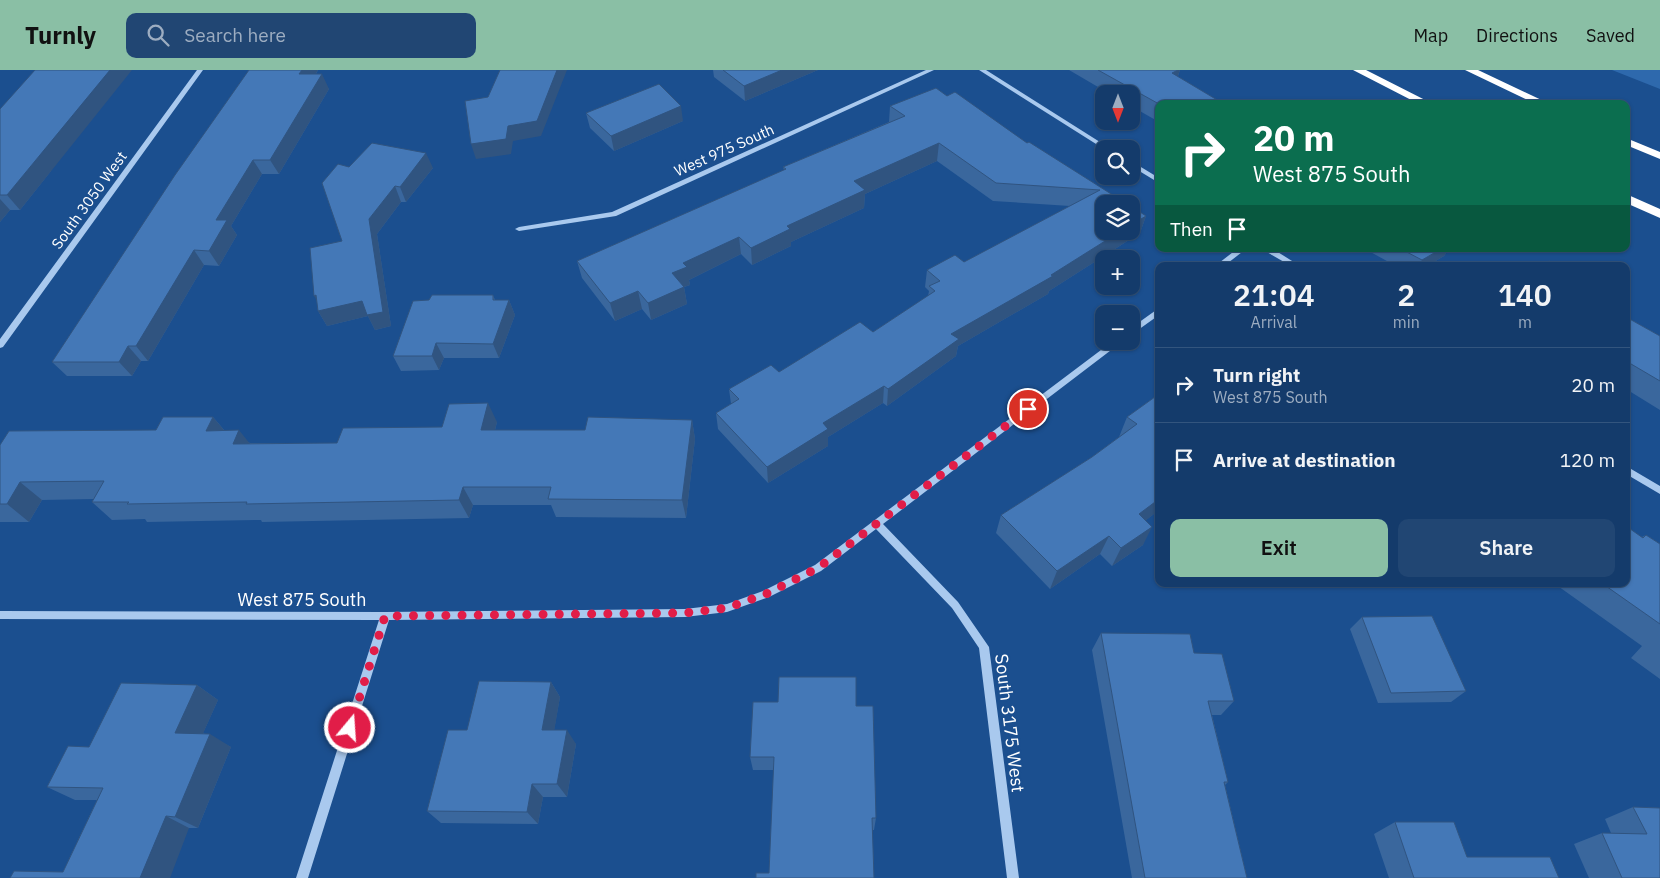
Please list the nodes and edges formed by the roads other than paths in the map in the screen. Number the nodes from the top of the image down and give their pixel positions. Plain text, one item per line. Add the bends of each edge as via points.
1 (200, 70) edge
2 (931, 70) edge
3 (982, 70) edge
4 (1358, 70) edge
5 (1470, 70) edge
6 (1420, 100) edge
7 (1536, 100) edge
8 (1095, 141) edge
9 (1630, 143) edge
10 (1660, 156) edge
11 (1140, 169) edge
12 (1155, 179) edge
13 (1630, 200) edge
14 (1660, 214) edge
15 (519, 229) dead end
16 (1238, 252) edge
17 (1273, 252) edge
18 (1224, 262) edge
19 (1289, 262) edge
20 (1155, 314) edge
21 (1140, 325) edge
22 (0, 345) edge
23 (1107, 350) edge
24 (1630, 471) edge
25 (1660, 490) edge
26 (876, 523) junction
27 (0, 615) edge
28 (385, 616) junction
29 (302, 878) edge
30 (1013, 878) edge

1 - 22 street, South 3050 West
2 - 15 street, West 975 South via 614,214
3 - 8 street
4 - 6 highway
5 - 7 highway
9 - 10 highway
11 - 12 street
13 - 14 highway
16 - 18 street
17 - 19 street
20 - 21 street
23 - 26 street, West 875 South
24 - 25 street
26 - 28 street, West 875 South via 818,568 766,594 727,608 685,613
26 - 30 street, South 3175 West via 955,605 984,647
27 - 28 street, West 875 South
28 - 29 street

